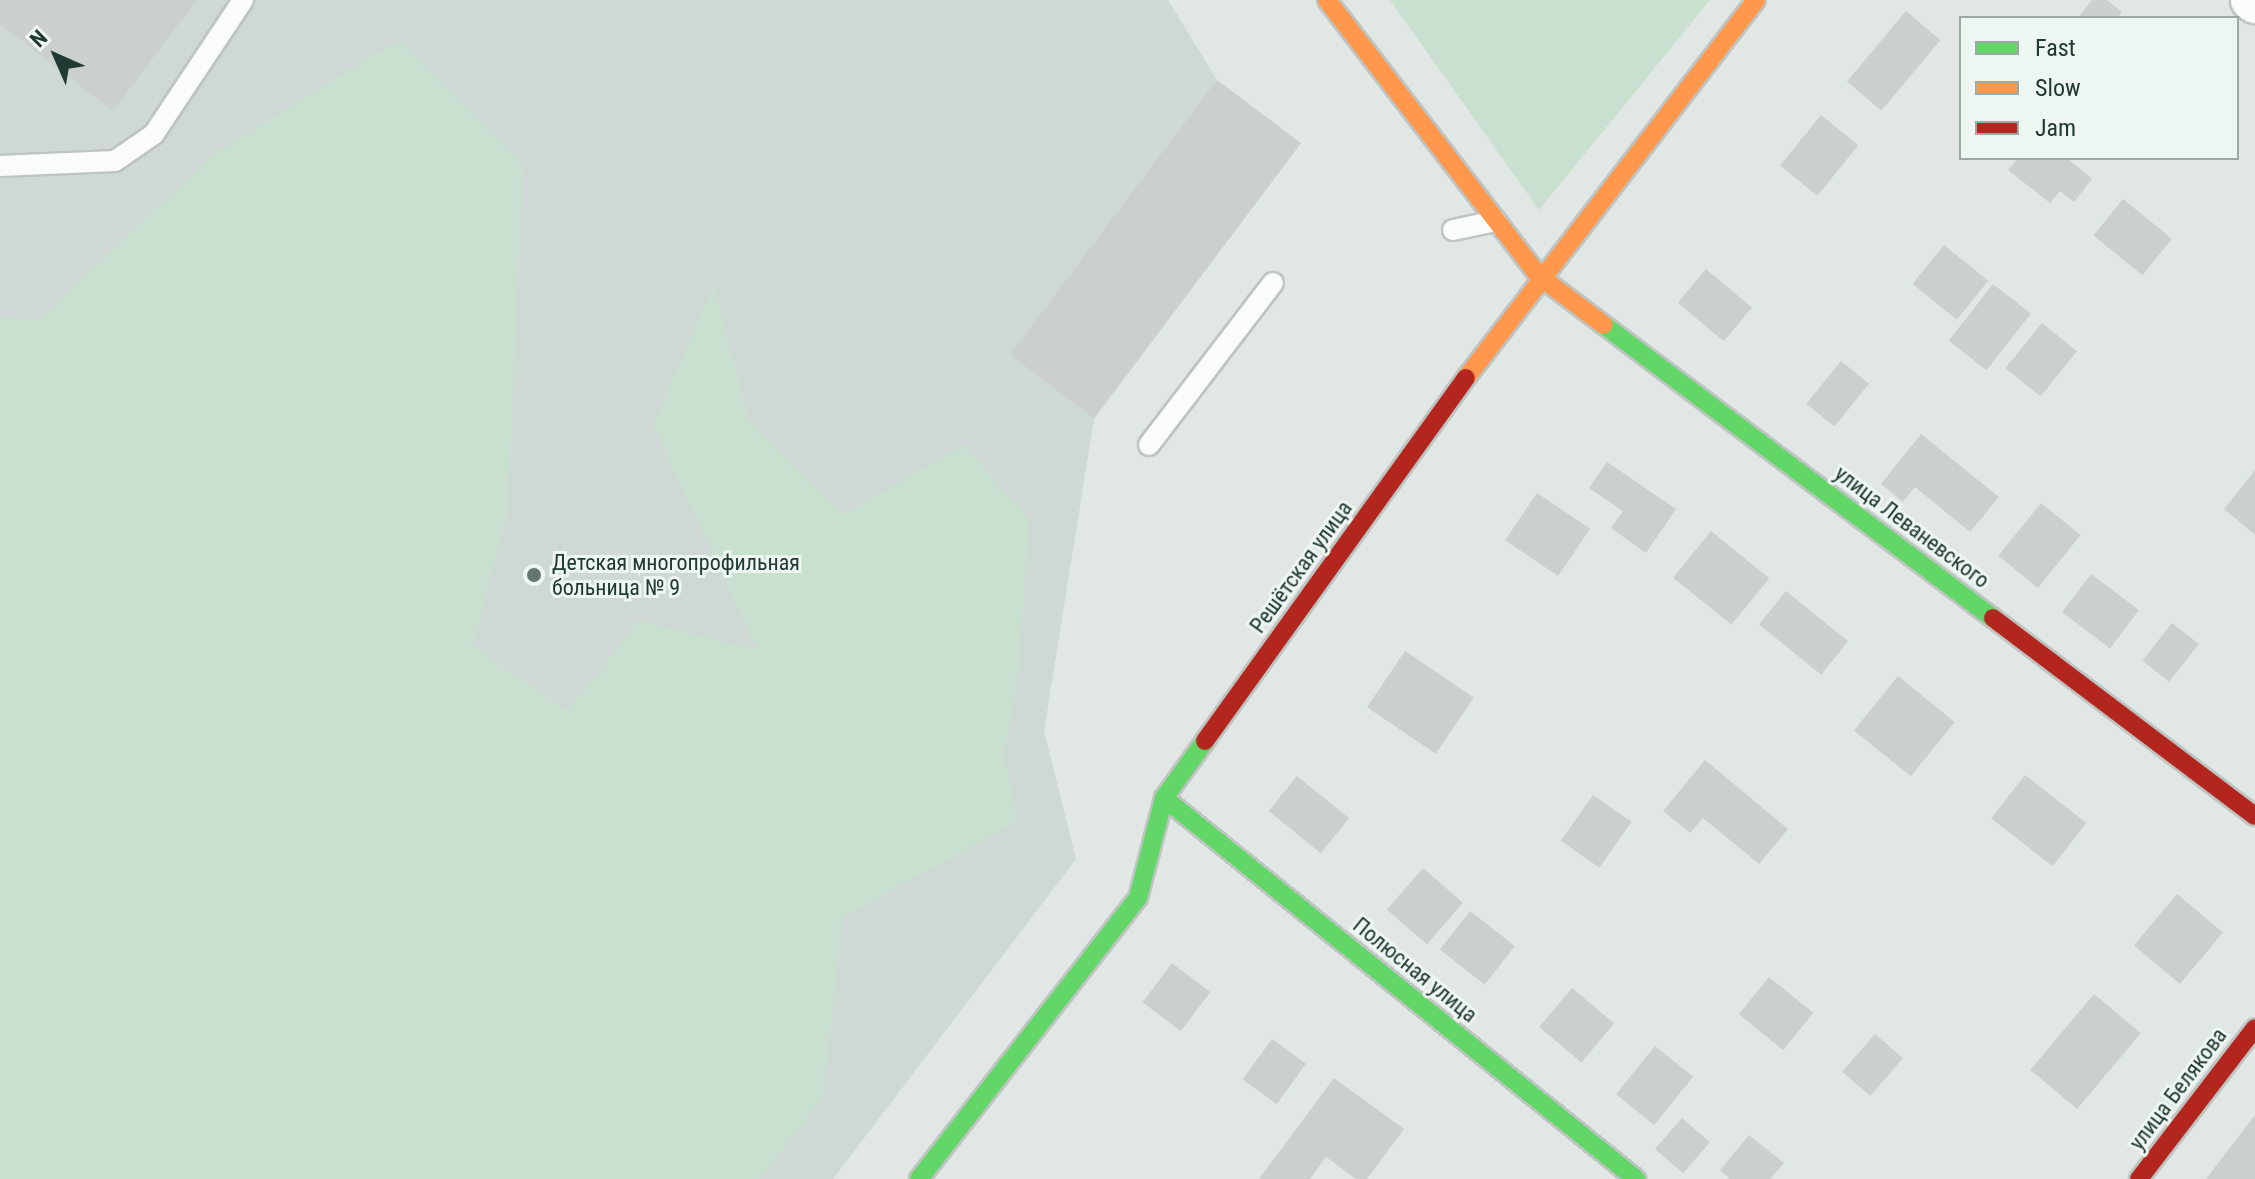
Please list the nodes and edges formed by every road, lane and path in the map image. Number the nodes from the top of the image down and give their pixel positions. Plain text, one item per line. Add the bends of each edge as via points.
1 (243, 0) edge
2 (1327, 0) edge
3 (1756, 0) edge
4 (0, 166) edge
5 (1496, 221) junction
6 (1453, 230) dead end
7 (1539, 276) junction
8 (1273, 283) dead end
9 (1149, 445) dead end
10 (1164, 798) junction
11 (2255, 816) edge
12 (2255, 1028) edge
13 (919, 1179) edge
14 (1636, 1179) edge
15 (2139, 1179) edge

1 - 4 lane via 154,134 115,161
2 - 5 street, улица Леваневского
3 - 7 street, Решётская улица
5 - 6 lane
5 - 7 street, улица Леваневского
7 - 10 street, Решётская улица
7 - 11 street, улица Леваневского
8 - 9 lane
10 - 13 street, Решётская улица via 1138,898
10 - 14 street, Полюсная улица
12 - 15 street, улица Белякова

